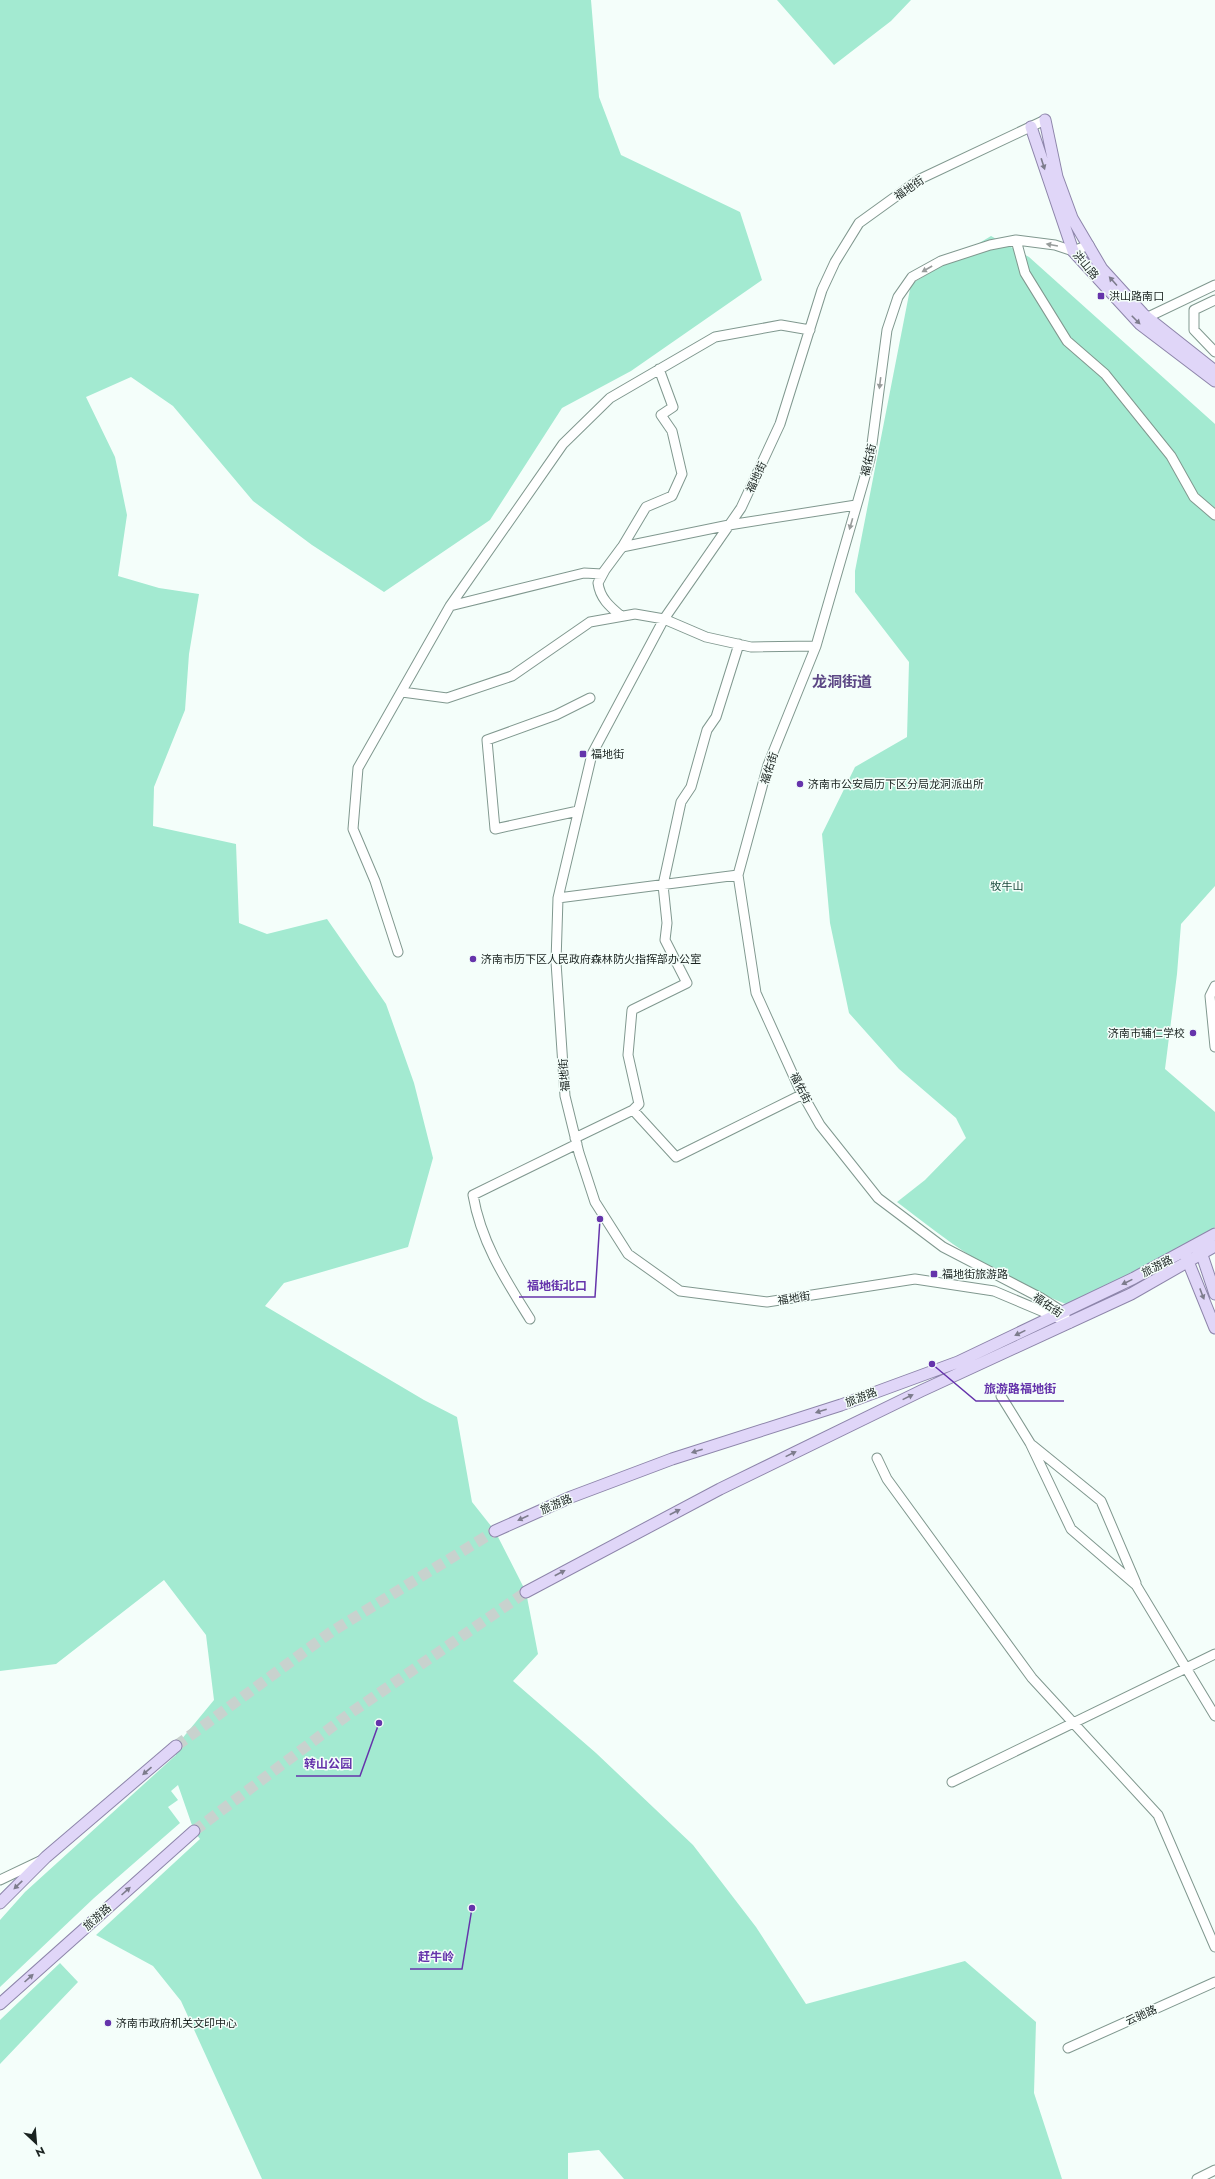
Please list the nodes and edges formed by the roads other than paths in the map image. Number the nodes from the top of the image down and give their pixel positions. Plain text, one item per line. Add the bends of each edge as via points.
1 (1045, 120) joint
2 (1031, 126) junction
3 (1016, 240) junction
4 (1089, 244) junction
5 (1073, 251) junction
6 (1215, 285) edge
7 (1215, 300) edge
8 (1148, 318) junction
9 (810, 330) junction
10 (1215, 352) edge
11 (659, 369) junction
12 (1215, 371) edge
13 (1215, 381) edge
14 (856, 505) junction
15 (1215, 515) edge
16 (729, 525) junction
17 (622, 547) junction
18 (602, 574) junction
19 (450, 606) junction
20 (620, 616) junction
21 (664, 619) junction
22 (738, 644) junction
23 (816, 646) junction
24 (402, 692) junction
25 (590, 698) dead end
26 (578, 811) junction
27 (738, 875) junction
28 (663, 885) junction
29 (558, 898) junction
30 (398, 952) dead end
31 (1215, 986) edge
32 (1215, 1047) edge
33 (802, 1094) junction
34 (633, 1110) junction
35 (576, 1141) junction
36 (1215, 1234) edge
37 (1215, 1246) edge
38 (1201, 1250) junction
39 (1187, 1256) junction
40 (1215, 1294) edge
41 (1058, 1314) junction
42 (530, 1319) dead end
43 (1070, 1323) junction
44 (1215, 1328) edge
45 (1001, 1396) dead end
46 (1030, 1443) junction
47 (876, 1458) dead end
48 (495, 1531) tunnel mouth
49 (1136, 1585) junction
50 (526, 1592) tunnel mouth
51 (1215, 1654) edge
52 (1186, 1668) junction
53 (1215, 1716) edge
54 (1073, 1722) junction
55 (176, 1746) tunnel mouth
56 (952, 1782) dead end
57 (194, 1831) tunnel mouth
58 (46, 1857) junction
59 (0, 1880) edge
60 (0, 1903) edge
61 (1215, 1947) edge
62 (1215, 1982) edge
63 (0, 2004) edge
64 (1068, 2048) dead end
65 (1215, 2170) edge
66 (1197, 2179) edge

1 - 2 street, 福地街
1 - 4 main road, 洪山路 via 1057,177 1072,218
2 -> 5 main road, 洪山路
2 - 9 street, 福地街 via 920,179 859,223 835,262 822,290
5 -> 3 street, 福佑街 via 1055,245
3 -> 14 street, 福佑街 via 941,260 912,277 898,297 887,330 871,452
3 - 15 street via 1025,273 1067,341 1104,374 1171,456 1194,498
4 - 5 street
8 -> 4 main road, 洪山路 via 1102,269
5 -> 13 main road, 洪山路 via 1140,324
6 - 8 street
7 - 10 street via 1194,310 1194,330
8 - 12 main road, 洪山路
9 - 11 street via 781,325 715,337
9 - 16 street, 福地街 via 780,424 741,508
11 - 17 street via 673,407 661,415 672,431 682,474 672,496 646,507
11 - 19 street via 610,398 564,444
14 - 16 street
14 -> 23 street, 福佑街
16 - 17 street
16 - 21 street, 福地街
17 - 18 street
18 - 19 street via 584,573
18 - 20 street via 598,582 599,590 605,602
19 - 24 street
20 - 21 street via 635,614
20 - 24 street via 590,622 512,676 447,698
21 - 22 street via 706,637
21 - 26 street, 福地街 via 592,754
22 - 23 street via 751,647
22 - 28 street via 716,718 707,730 691,787 681,802
23 - 27 street, 福佑街 via 768,765
24 - 30 street via 358,768 353,829 375,881
25 - 26 street via 556,716 487,740 495,829
26 - 29 street, 福地街
27 - 28 street
27 - 33 street, 福佑街 via 756,993
28 - 29 street
28 - 34 street via 668,922 666,940 687,983 632,1010 628,1055 639,1104
29 - 35 street, 福地街 via 556,962 565,1088
31 - 32 street via 1210,996
33 - 34 street via 676,1156
33 - 41 street, 福佑街 via 820,1125 878,1198 943,1247 1041,1298
34 - 35 street
35 - 41 street, 福地街 via 595,1202 628,1254 680,1291 767,1302 914,1279 994,1291
35 - 42 street via 473,1195 484,1237 497,1266
36 - 38 main road, 旅游路
37 - 38 main road, 旅游路
38 - 39 main road, 旅游路
38 - 40 main road
39 -> 41 main road, 旅游路
39 - 43 main road, 旅游路 via 1131,1294
39 -> 44 main road
41 - 43 street, 福佑街
41 -> 48 main road, 旅游路 via 958,1362 840,1405 672,1459
50 -> 43 main road, 旅游路 via 720,1489 921,1391
45 - 46 street
46 - 49 street via 1072,1529
46 - 49 street via 1101,1501
47 - 54 street via 887,1479 1032,1678
49 - 52 street
51 - 52 street
52 - 53 street
52 - 54 street
54 - 56 street
54 - 61 street via 1158,1815
55 -> 58 main road
63 -> 57 main road, 旅游路
58 - 59 street
58 -> 60 main road
62 - 64 street, 云驰路
65 - 66 street

